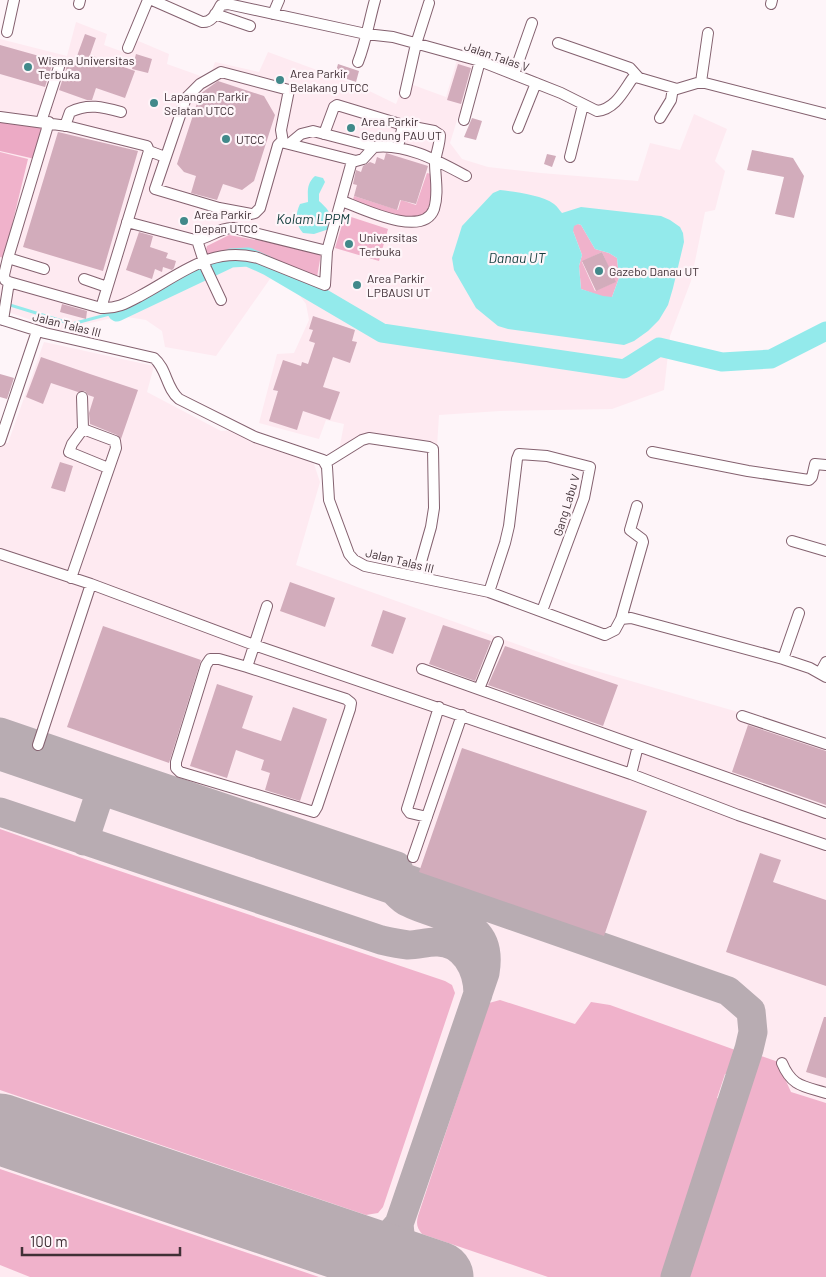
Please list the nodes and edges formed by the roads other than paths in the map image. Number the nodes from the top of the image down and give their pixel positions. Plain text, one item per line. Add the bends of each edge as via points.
1 (14, 0) edge
2 (148, 0) edge
3 (152, 0) edge
4 (279, 0) edge
5 (375, 0) edge
6 (222, 2) edge
7 (429, 2) dead end
8 (215, 14) junction
9 (273, 14) junction
10 (532, 22) dead end
11 (250, 26) dead end
12 (7, 32) dead end
13 (708, 33) dead end
14 (366, 34) junction
15 (558, 43) dead end
16 (416, 44) junction
17 (128, 48) dead end
18 (480, 61) junction
19 (358, 62) dead end
20 (59, 67) dead end
21 (514, 74) junction
22 (638, 78) junction
23 (701, 82) junction
24 (536, 83) junction
25 (673, 88) junction
26 (405, 93) dead end
27 (583, 105) junction
28 (121, 112) dead end
29 (826, 114) edge
30 (0, 117) edge
31 (660, 118) dead end
32 (464, 120) dead end
33 (45, 122) junction
34 (403, 125) junction
35 (65, 126) junction
36 (518, 128) dead end
37 (324, 134) junction
38 (286, 143) junction
39 (374, 147) junction
40 (398, 147) junction
41 (149, 151) junction
42 (165, 156) junction
43 (570, 157) dead end
44 (352, 160) junction
45 (435, 160) junction
46 (466, 176) dead end
47 (342, 201) junction
48 (126, 222) junction
49 (197, 240) junction
50 (327, 251) junction
51 (8, 258) junction
52 (205, 264) junction
53 (44, 269) dead end
54 (84, 279) dead end
55 (9, 282) junction
56 (107, 287) junction
57 (221, 300) dead end
58 (101, 308) junction
59 (1, 319) edge
60 (37, 331) junction
61 (82, 396) dead end
62 (83, 429) junction
63 (0, 440) edge
64 (652, 452) dead end
65 (326, 463) junction
66 (826, 465) edge
67 (108, 468) junction
68 (637, 506) dead end
69 (792, 540) dead end
70 (826, 551) edge
71 (0, 554) edge
72 (417, 576) junction
73 (71, 578) junction
74 (91, 584) junction
75 (489, 592) junction
76 (267, 606) dead end
77 (542, 611) junction
78 (799, 613) dead end
79 (620, 619) junction
80 (498, 642) dead end
81 (254, 645) junction
82 (783, 659) junction
83 (826, 662) edge
84 (246, 668) junction
85 (422, 669) dead end
86 (823, 675) edge
87 (479, 689) junction
88 (439, 707) junction
89 (462, 715) junction
90 (742, 716) dead end
91 (826, 744) edge
92 (38, 745) dead end
93 (638, 746) junction
94 (631, 774) junction
95 (826, 813) edge
96 (426, 817) junction
97 (826, 845) edge
98 (413, 857) dead end
99 (782, 1063) dead end
100 (826, 1093) edge

1 - 12 street
2 - 17 street
3 - 8 street via 202,22
4 - 9 street
5 - 14 street
6 - 8 street, Jalan Talas V
6 - 9 street, Jalan Talas V
7 - 16 street
8 - 11 street
9 - 14 street, Jalan Talas V
10 - 21 street
13 - 23 street
14 - 16 street, Jalan Talas V
14 - 19 street
15 - 22 street via 630,68
16 - 18 street, Jalan Talas V
16 - 26 street
18 - 21 street, Jalan Talas V
18 - 32 street
20 - 33 street
21 - 24 street, Jalan Talas V
22 - 25 street
22 - 27 street, Jalan Talas V via 632,79 609,108 597,111
23 - 25 street
23 - 29 street
24 - 27 street, Jalan Talas V
24 - 36 street
25 - 31 street via 671,100
27 - 43 street
28 - 35 street via 94,106 78,108 70,112
30 - 33 street
33 - 35 street
33 - 51 street
34 - 37 street via 336,105
34 - 40 street
34 - 45 street via 439,133
35 - 41 street via 147,146
37 - 38 street via 306,132
37 - 39 street
38 - 42 street via 279,142 260,208 253,214 219,208 154,189
38 - 42 street via 281,130 290,90 221,72 200,84 186,98
38 - 44 street
39 - 40 street
39 - 44 street via 361,161
40 - 45 street
41 - 42 street
41 - 48 street
44 - 47 street
45 - 46 street
45 - 47 street via 436,201 431,215 424,220 407,222 384,217
47 - 50 street
48 - 49 street
48 - 56 street
49 - 50 street via 231,227
49 - 52 street
50 - 52 street via 325,284 247,255 233,254
51 - 53 street
51 - 55 street via 4,275
52 - 57 street
52 - 58 street via 118,307
54 - 56 street
55 - 58 street
55 - 59 street
56 - 58 street
59 - 60 street, Jalan Talas III
60 - 63 street
60 - 65 street, Jalan Talas III via 154,358 162,366 179,399 255,437
61 - 62 street
62 - 67 street via 115,441 116,448
62 - 67 street via 68,452
64 - 66 street via 809,480 815,464
65 - 72 street, Jalan Talas III via 329,500 351,558 365,566
65 - 72 street via 369,438 433,449 434,508
67 - 73 street
68 - 79 street via 630,530 643,542
69 - 70 street
71 - 73 street
72 - 75 street, Jalan Talas III
73 - 74 street
74 - 81 street
74 - 92 street
75 - 77 street, Jalan Talas III
75 - 77 street, Gang Labu V via 509,526 518,455 547,456 590,466 584,498
76 - 81 street
77 - 79 street, Jalan Talas III via 605,635 615,630
78 - 82 street
79 - 82 street via 631,618
80 - 87 street
81 - 84 street
81 - 88 street
82 - 86 street
83 - 86 street
84 - 84 street via 210,659 176,768 180,772 314,812 351,703
85 - 87 street
87 - 93 street
88 - 89 street
88 - 96 street via 407,809
89 - 94 street
89 - 96 street
90 - 91 street
93 - 94 street
93 - 95 street
94 - 97 street
96 - 98 street
99 - 100 street via 792,1081

